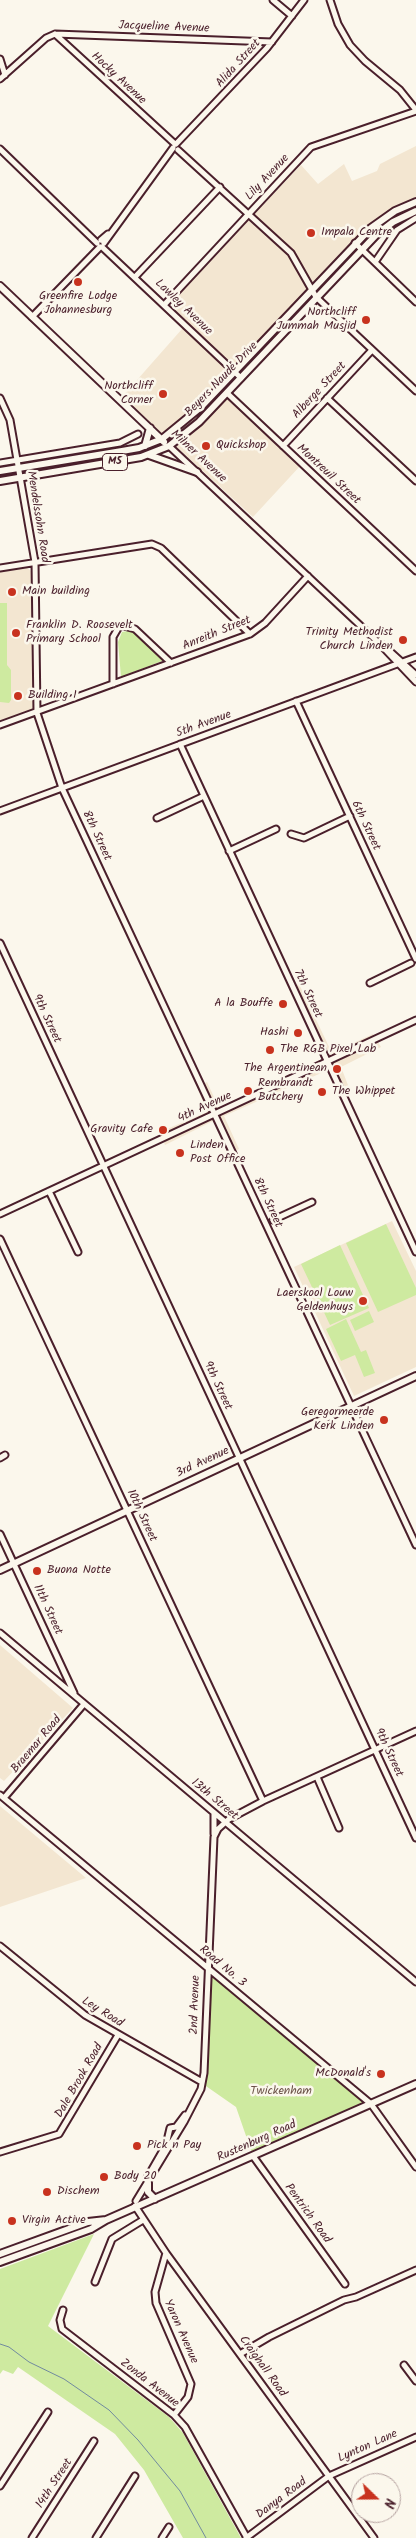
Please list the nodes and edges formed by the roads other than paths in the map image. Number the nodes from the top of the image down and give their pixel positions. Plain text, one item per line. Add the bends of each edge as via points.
1 (273, 0) edge
2 (304, 0) edge
3 (330, 0) edge
4 (292, 16) junction
5 (55, 34) junction
6 (272, 42) junction
7 (0, 59) edge
8 (5, 75) junction
9 (0, 79) edge
10 (416, 110) edge
11 (176, 147) junction
12 (0, 149) edge
13 (220, 187) junction
14 (416, 202) edge
15 (416, 211) edge
16 (248, 214) junction
17 (416, 218) edge
18 (355, 243) junction
19 (100, 244) junction
20 (361, 249) junction
21 (375, 262) junction
22 (135, 277) junction
23 (0, 286) edge
24 (312, 290) junction
25 (316, 297) junction
26 (416, 302) edge
27 (165, 304) junction
28 (32, 317) junction
29 (372, 350) junction
30 (235, 372) junction
31 (241, 378) junction
32 (416, 391) edge
33 (227, 393) junction
34 (0, 398) edge
35 (327, 398) junction
36 (150, 428) junction
37 (138, 434) dead end
38 (162, 439) junction
39 (145, 446) junction
40 (168, 446) junction
41 (283, 446) junction
42 (148, 455) junction
43 (17, 460) junction
44 (0, 463) edge
45 (19, 468) junction
46 (0, 471) edge
47 (197, 472) junction
48 (20, 478) junction
49 (0, 481) edge
50 (416, 481) edge
51 (35, 562) junction
52 (0, 568) edge
53 (416, 571) edge
54 (308, 576) junction
55 (250, 634) junction
56 (416, 657) edge
57 (171, 663) junction
58 (400, 663) junction
59 (416, 675) edge
60 (416, 682) edge
61 (113, 684) junction
62 (296, 701) junction
63 (37, 713) junction
64 (0, 725) edge
65 (180, 744) junction
66 (62, 788) junction
67 (204, 796) junction
68 (0, 811) edge
69 (350, 816) junction
70 (158, 818) dead end
71 (276, 830) dead end
72 (291, 834) dead end
73 (229, 851) junction
74 (0, 943) edge
75 (416, 959) edge
76 (411, 964) dead end
77 (370, 982) dead end
78 (416, 1020) edge
79 (327, 1062) junction
80 (215, 1114) junction
81 (104, 1166) junction
82 (49, 1191) junction
83 (312, 1202) dead end
84 (1, 1215) edge
85 (273, 1220) dead end
86 (0, 1238) edge
87 (78, 1252) dead end
88 (416, 1252) edge
89 (416, 1376) edge
90 (351, 1406) junction
91 (240, 1458) junction
92 (127, 1511) junction
93 (0, 1534) edge
94 (416, 1545) edge
95 (14, 1564) junction
96 (0, 1570) edge
97 (0, 1633) edge
98 (76, 1695) junction
99 (84, 1704) junction
100 (416, 1731) edge
101 (375, 1750) junction
102 (317, 1777) junction
103 (2, 1796) edge
104 (263, 1801) junction
105 (214, 1813) junction
106 (224, 1822) junction
107 (339, 1828) dead end
108 (214, 1838) junction
109 (416, 1838) edge
110 (0, 1946) edge
111 (208, 1968) junction
112 (416, 1982) edge
113 (118, 2035) junction
114 (202, 2082) junction
115 (416, 2084) edge
116 (371, 2104) junction
117 (177, 2130) junction
118 (0, 2152) edge
119 (253, 2156) junction
120 (416, 2167) edge
121 (148, 2184) junction
122 (155, 2199) junction
123 (135, 2204) junction
124 (106, 2220) junction
125 (143, 2220) junction
126 (166, 2253) junction
127 (0, 2254) edge
128 (0, 2262) edge
129 (416, 2270) edge
130 (95, 2282) dead end
131 (345, 2284) dead end
132 (63, 2310) dead end
133 (240, 2354) junction
134 (404, 2365) dead end
135 (416, 2381) edge
136 (48, 2412) dead end
137 (174, 2415) junction
138 (416, 2437) edge
139 (94, 2441) dead end
140 (135, 2476) dead end
141 (329, 2476) junction
142 (0, 2486) edge
143 (169, 2527) dead end
144 (32, 2538) edge
145 (96, 2538) edge
146 (162, 2538) edge
147 (246, 2538) edge
148 (374, 2538) edge

1 - 4 street
2 - 4 street, Alida Street
3 - 10 street via 338,24 354,49 396,86
4 - 6 street, Alida Street
5 - 6 street, Jacqueline Avenue
5 - 8 street via 46,38
5 - 11 street, Hocky Avenue
6 - 11 street, Alida Street
7 - 8 street
8 - 9 street
10 - 16 street, Lily Avenue via 314,145
11 - 13 street, Hocky Avenue
11 - 19 street, Alida Street
12 - 19 street, Lawley Avenue
13 - 16 street, Hocky Avenue
13 - 22 street
14 - 18 main road, Beyers Naudé Drive / M5 via 385,217
15 - 20 main road, Beyers Naudé Drive / M5 via 394,222
16 - 24 street, Hocky Avenue via 293,256
16 - 27 street, Lily Avenue
17 - 21 street via 397,230
18 - 20 street
18 - 24 main road, Beyers Naudé Drive / M5
19 - 22 street, Lawley Avenue
19 - 28 street, Alida Street
20 - 21 street
20 - 25 main road, Beyers Naudé Drive / M5
21 - 26 street
22 - 27 street, Lawley Avenue
23 - 28 main road, Milner Avenue
24 - 25 street, Hocky Avenue
24 - 30 main road, Beyers Naudé Drive / M5
25 - 29 street, Hocky Avenue
25 - 31 main road, Beyers Naudé Drive / M5
27 - 30 street, Lawley Avenue
28 - 36 main road, Milner Avenue
29 - 32 street, Hocky Avenue
29 - 35 street, Alberge Street
30 - 31 street, Lawley Avenue
30 - 38 main road, Beyers Naudé Drive / M5 via 189,419
31 - 33 main road, Beyers Naudé Drive / M5
33 - 40 main road, Beyers Naudé Drive / M5 via 192,428
33 - 41 street, Montreuil Street
34 - 43 street, Mendelssohn Road via 9,413
35 - 41 street, Alberge Street
35 - 50 street
36 - 38 main road, Milner Avenue
36 - 39 main road
37 - 43 street via 120,443
38 - 39 main road, Beyers Naudé Drive / M5
38 - 40 main road, Milner Avenue
39 - 45 main road, Beyers Naudé Drive / M5
40 - 42 main road, Beyers Naudé Drive / M5
40 - 47 street, Milner Avenue
41 - 53 street, Montreuil Street
42 - 47 main road
42 - 48 main road, Beyers Naudé Drive / M5
43 - 44 street
43 - 45 street, Mendelssohn Road
45 - 46 main road, Beyers Naudé Drive / M5
45 - 48 street, Mendelssohn Road
47 - 54 street, Milner Avenue
48 - 49 main road, Beyers Naudé Drive / M5
48 - 51 street, Mendelssohn Road
51 - 52 street
51 - 55 street via 152,544 161,548
51 - 63 street, Mendelssohn Road
54 - 55 street, Anreith Street via 265,623
54 - 58 street, Milner Avenue
55 - 57 street, Anreith Street
56 - 58 street, 5th Avenue
57 - 61 street, Anreith Street
57 - 61 street, Anreith Street via 135,630 120,625 113,638
58 - 59 street
58 - 60 street
58 - 62 street, 5th Avenue
61 - 63 street, Anreith Street
62 - 65 street, 5th Avenue
62 - 69 street, 6th Street
63 - 64 street, Anreith Street
63 - 66 street, Mendelssohn Road
65 - 66 street, 5th Avenue
65 - 67 street, 7th Street
66 - 68 street, 5th Avenue
66 - 80 street, 8th Street
67 - 70 street
67 - 73 street, 7th Street
69 - 72 street via 304,838
69 - 75 street, 6th Street
71 - 73 street
73 - 79 street, 7th Street
74 - 81 street, 9th Street
76 - 77 street
78 - 79 street, 4th Avenue
79 - 80 street, 4th Avenue
79 - 88 street, 7th Street
80 - 81 street, 4th Avenue
80 - 90 street, 8th Street
81 - 82 street, 4th Avenue
81 - 91 street, 9th Street
82 - 84 street, 4th Avenue
82 - 87 street
83 - 85 street
86 - 92 street, 10th Street
89 - 90 main road, 3rd Avenue
90 - 91 main road, 3rd Avenue
90 - 94 street, 8th Street
91 - 92 main road, 3rd Avenue
91 - 101 street, 9th Street
92 - 95 main road, 3rd Avenue
92 - 104 street, 10th Street
93 - 95 street, 11th Street
95 - 96 main road, 3rd Avenue
95 - 98 street, 11th Street
97 - 98 street, 13th Street
98 - 99 street, 13th Street
99 - 103 street, Braemar Road
99 - 105 street, 13th Street
100 - 101 street, 2nd Avenue
101 - 102 street, 2nd Avenue
101 - 109 street, 9th Street
102 - 104 street, 2nd Avenue
102 - 107 street
103 - 111 street, Road No. 3
104 - 106 street, 2nd Avenue
105 - 106 street, 13th Street
105 - 108 street, 2nd Avenue
106 - 108 street, 2nd Avenue
106 - 112 street, 13th Street
108 - 111 street, 2nd Avenue
110 - 113 street, Ley Road via 69,2003
111 - 114 street, 2nd Avenue
111 - 116 street, Road No. 3
113 - 114 street, Ley Road
113 - 118 street, Dale Brook Road via 59,2134
114 - 117 street, 2nd Avenue via 200,2092
115 - 116 main road, Rustenburg Road
116 - 119 main road, Rustenburg Road
116 - 120 street, Road No. 3
117 - 121 street, 2nd Avenue
117 - 123 street, 2nd Avenue via 170,2128 166,2145
119 - 122 main road, Rustenburg Road
119 - 131 street, Pentrich Road
121 - 122 main road via 148,2192
121 - 123 street, 2nd Avenue
122 - 123 main road, Rustenburg Road
123 - 124 main road, Rustenburg Road
123 - 125 street, Craighall Road
124 - 127 main road, Rustenburg Road via 88,2222
124 - 128 main road, Rustenburg Road via 91,2229
125 - 126 street, Craighall Road
125 - 130 street via 112,2239
126 - 133 street, Craighall Road
126 - 137 street, Yaron Avenue via 155,2292 156,2303 191,2384 188,2397
129 - 133 street via 344,2300 273,2334
132 - 137 street, Zonda Avenue via 62,2329
133 - 141 street, Craighall Road
134 - 135 street
136 - 142 street
137 - 147 street, Zonda Avenue via 192,2438
138 - 141 street, Lynton Lane
139 - 144 street, 14th Street
140 - 145 street
141 - 147 street, Danya Road
141 - 148 street, Craighall Road
143 - 146 street

